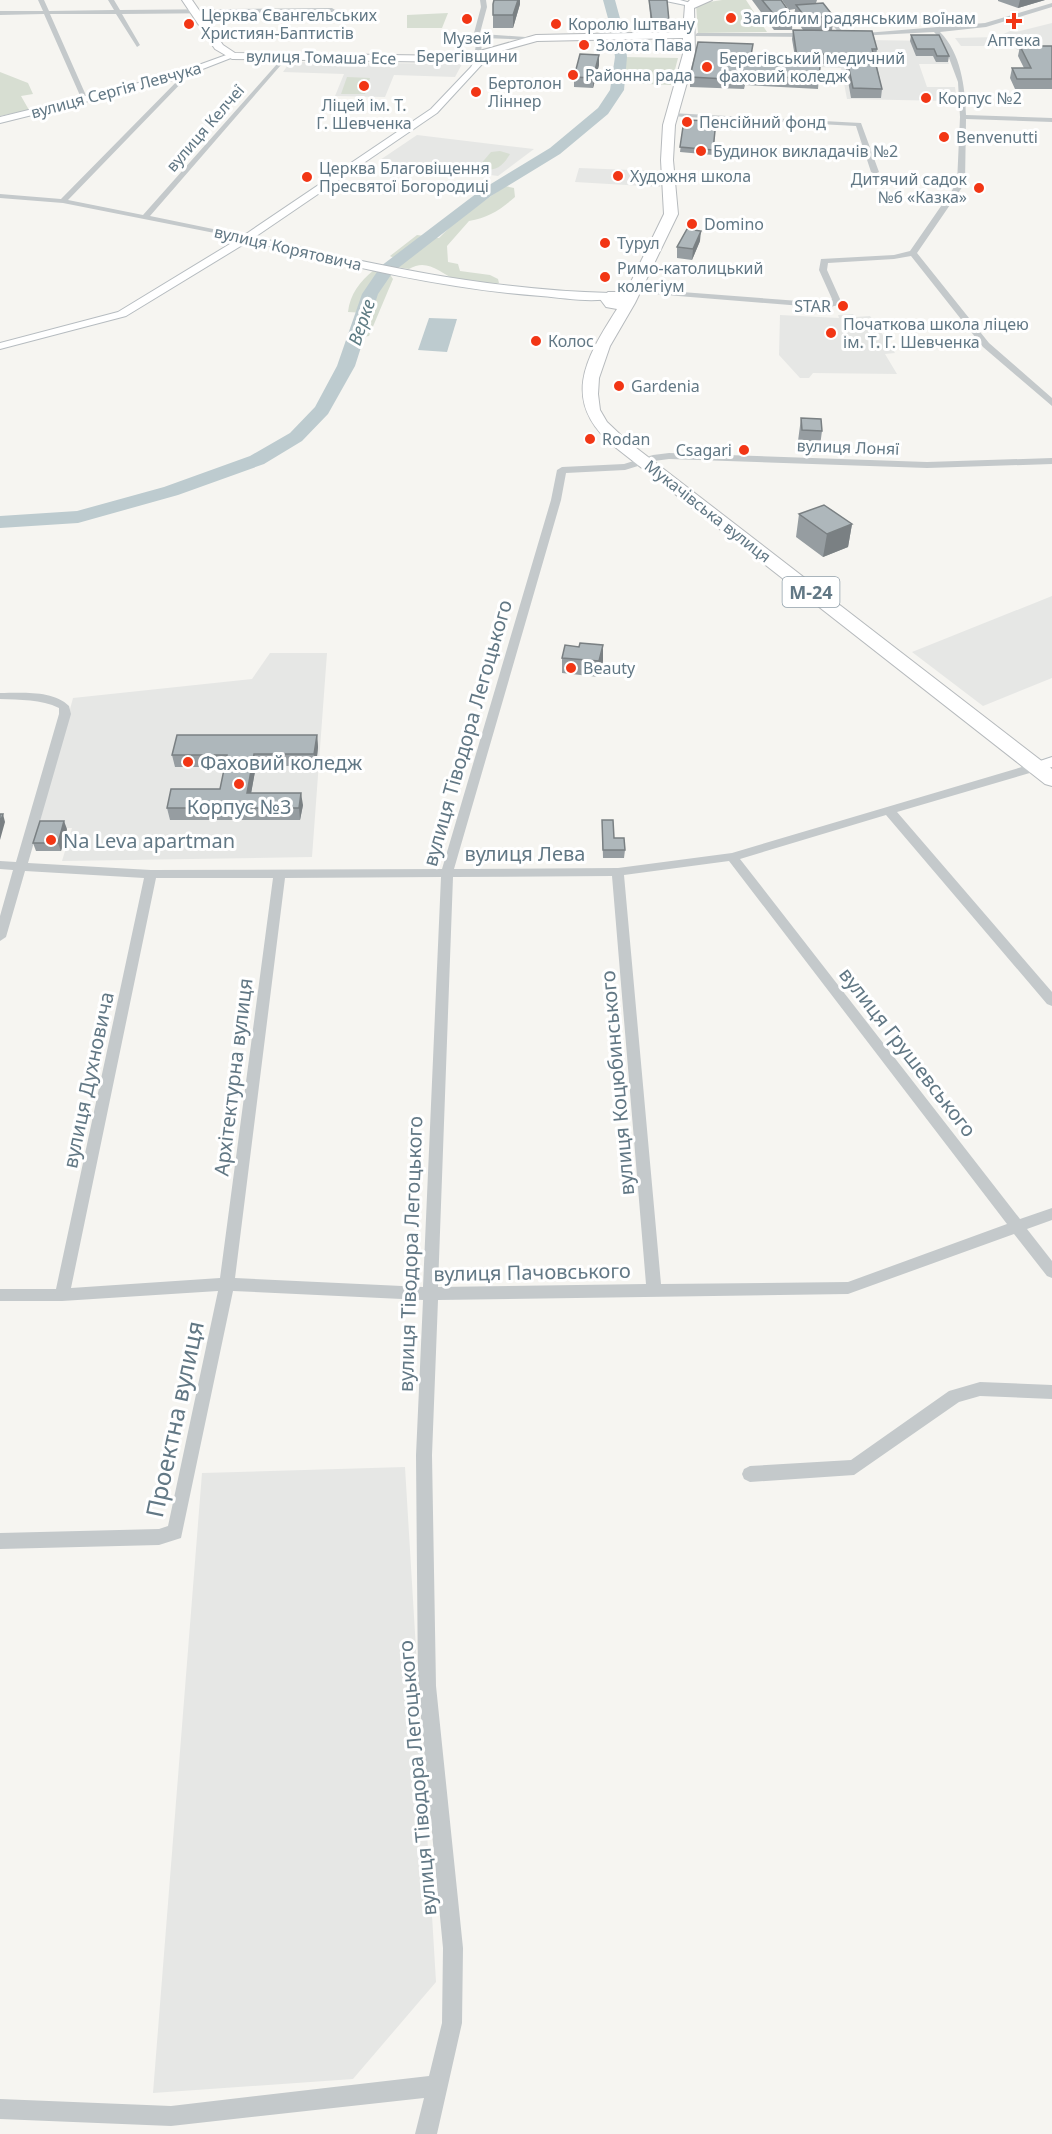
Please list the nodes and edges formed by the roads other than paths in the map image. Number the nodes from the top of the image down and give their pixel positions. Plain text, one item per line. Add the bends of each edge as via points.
1 (41, 0) edge
2 (111, 0) edge
3 (187, 0) edge
4 (483, 0) edge
5 (665, 0) edge
6 (707, 0) edge
7 (690, 4) junction
8 (1052, 5) edge
9 (780, 6) edge
10 (332, 10) dead end
11 (118, 12) junction
12 (194, 12) junction
13 (0, 13) edge
14 (46, 13) junction
15 (786, 14) junction
16 (791, 21) edge
17 (796, 28) edge
18 (935, 30) junction
19 (822, 34) edge
20 (833, 34) edge
21 (843, 34) junction
22 (693, 35) junction
23 (801, 35) junction
24 (480, 36) junction
25 (536, 39) junction
26 (137, 45) dead end
27 (482, 55) junction
28 (232, 56) junction
29 (285, 57) junction
30 (188, 73) junction
31 (85, 100) junction
32 (671, 115) junction
33 (963, 117) junction
34 (0, 120) edge
35 (1052, 120) edge
36 (875, 172) dead end
37 (0, 196) edge
38 (63, 201) junction
39 (145, 217) junction
40 (247, 238) junction
41 (913, 253) junction
42 (622, 298) junction
43 (0, 346) edge
44 (1052, 404) edge
45 (643, 460) junction
46 (1052, 461) edge
47 (0, 696) edge
48 (1047, 770) edge
49 (890, 811) junction
50 (732, 857) junction
51 (0, 865) edge
52 (21, 867) junction
53 (618, 872) junction
54 (447, 873) junction
55 (151, 874) junction
56 (279, 875) junction
57 (0, 937) edge
58 (1052, 1001) edge
59 (1052, 1214) edge
60 (1018, 1226) junction
61 (1052, 1272) edge
62 (226, 1284) junction
63 (654, 1291) junction
64 (429, 1294) junction
65 (0, 1295) edge
66 (62, 1295) junction
67 (1052, 1392) edge
68 (750, 1474) dead end
69 (0, 1542) edge
70 (436, 2086) junction
71 (0, 2109) edge
72 (426, 2134) edge

1 - 14 street
2 - 11 street
3 - 12 highway
4 - 24 street via 477,33
5 - 7 street
6 - 7 highway
7 - 22 highway, М-24
8 - 18 street via 987,25
9 - 15 street
10 - 12 street
11 - 12 street
11 - 14 street
11 - 26 street
12 - 28 highway via 219,47
13 - 14 street
14 - 31 street
15 - 16 street
15 - 21 street via 824,11
17 - 23 street
18 - 21 street
18 - 33 street via 948,45 961,82
19 - 23 street
20 - 21 street
22 - 23 street
22 - 25 highway, вулиця Томаша Есе
22 - 32 highway, Мукачівська вулиця / М-24
24 - 25 street
24 - 27 street via 478,51
25 - 27 highway, вулиця Томаша Есе
27 - 29 highway, вулиця Томаша Есе via 462,59
27 - 40 street via 474,69 434,111
28 - 29 highway, вулиця Томаша Есе
28 - 30 street, вулиця Сергія Левчука
29 - 39 street, вулиця Келчеї
30 - 31 street, вулиця Сергія Левчука
30 - 38 street
31 - 34 street, вулиця Сергія Левчука
32 - 36 street via 859,124
32 - 42 highway, Мукачівська вулиця / М-24 via 671,214
33 - 35 street
33 - 41 street via 961,183
37 - 38 street, вулиця Корятовича
38 - 39 street, вулиця Корятовича
39 - 40 street, вулиця Корятовича
40 - 42 street, вулиця Корятовича via 451,284
40 - 43 street via 122,314
41 - 42 street via 824,261 823,270 836,299 826,306
41 - 44 street via 986,345
42 - 45 highway, Мукачівська вулиця / М-24 via 592,373 590,400 599,422
45 - 46 street, вулиця Лоняї via 669,456 927,465
45 - 48 highway, Мукачівська вулиця / М-24
45 - 54 street, вулиця Тіводора Легоцького via 625,467 562,470
47 - 52 street via 57,702 64,706 65,714
48 - 49 street, вулиця Лева
49 - 50 street, вулиця Лева
49 - 58 street
50 - 53 street, вулиця Лева
50 - 60 street, вулиця Грушевського
51 - 52 street, вулиця Лева
52 - 55 street, вулиця Лева
52 - 57 street
53 - 54 street, вулиця Лева
53 - 63 street, вулиця Коцюбинського
54 - 56 street, вулиця Лева
54 - 64 street, вулиця Тіводора Легоцького
55 - 56 street, вулиця Лева
55 - 66 street, вулиця Духновича
56 - 62 street, Архітектурна вулиця
59 - 60 street, вулиця Пачовського
60 - 61 street, вулиця Грушевського
60 - 63 street, вулиця Пачовського via 848,1288
62 - 64 street, вулиця Пачовського
62 - 66 street, вулиця Пачовського
62 - 69 street, Проектна вулиця via 175,1532 159,1537
63 - 64 street, вулиця Пачовського
64 - 70 street, вулиця Тіводора Легоцького via 424,1455 427,1686 453,1948 452,2023
65 - 66 street, вулиця Пачовського
67 - 68 street via 980,1389 955,1396 854,1467
70 - 71 street via 171,2116
70 - 72 street, вулиця Тіводора Легоцького

